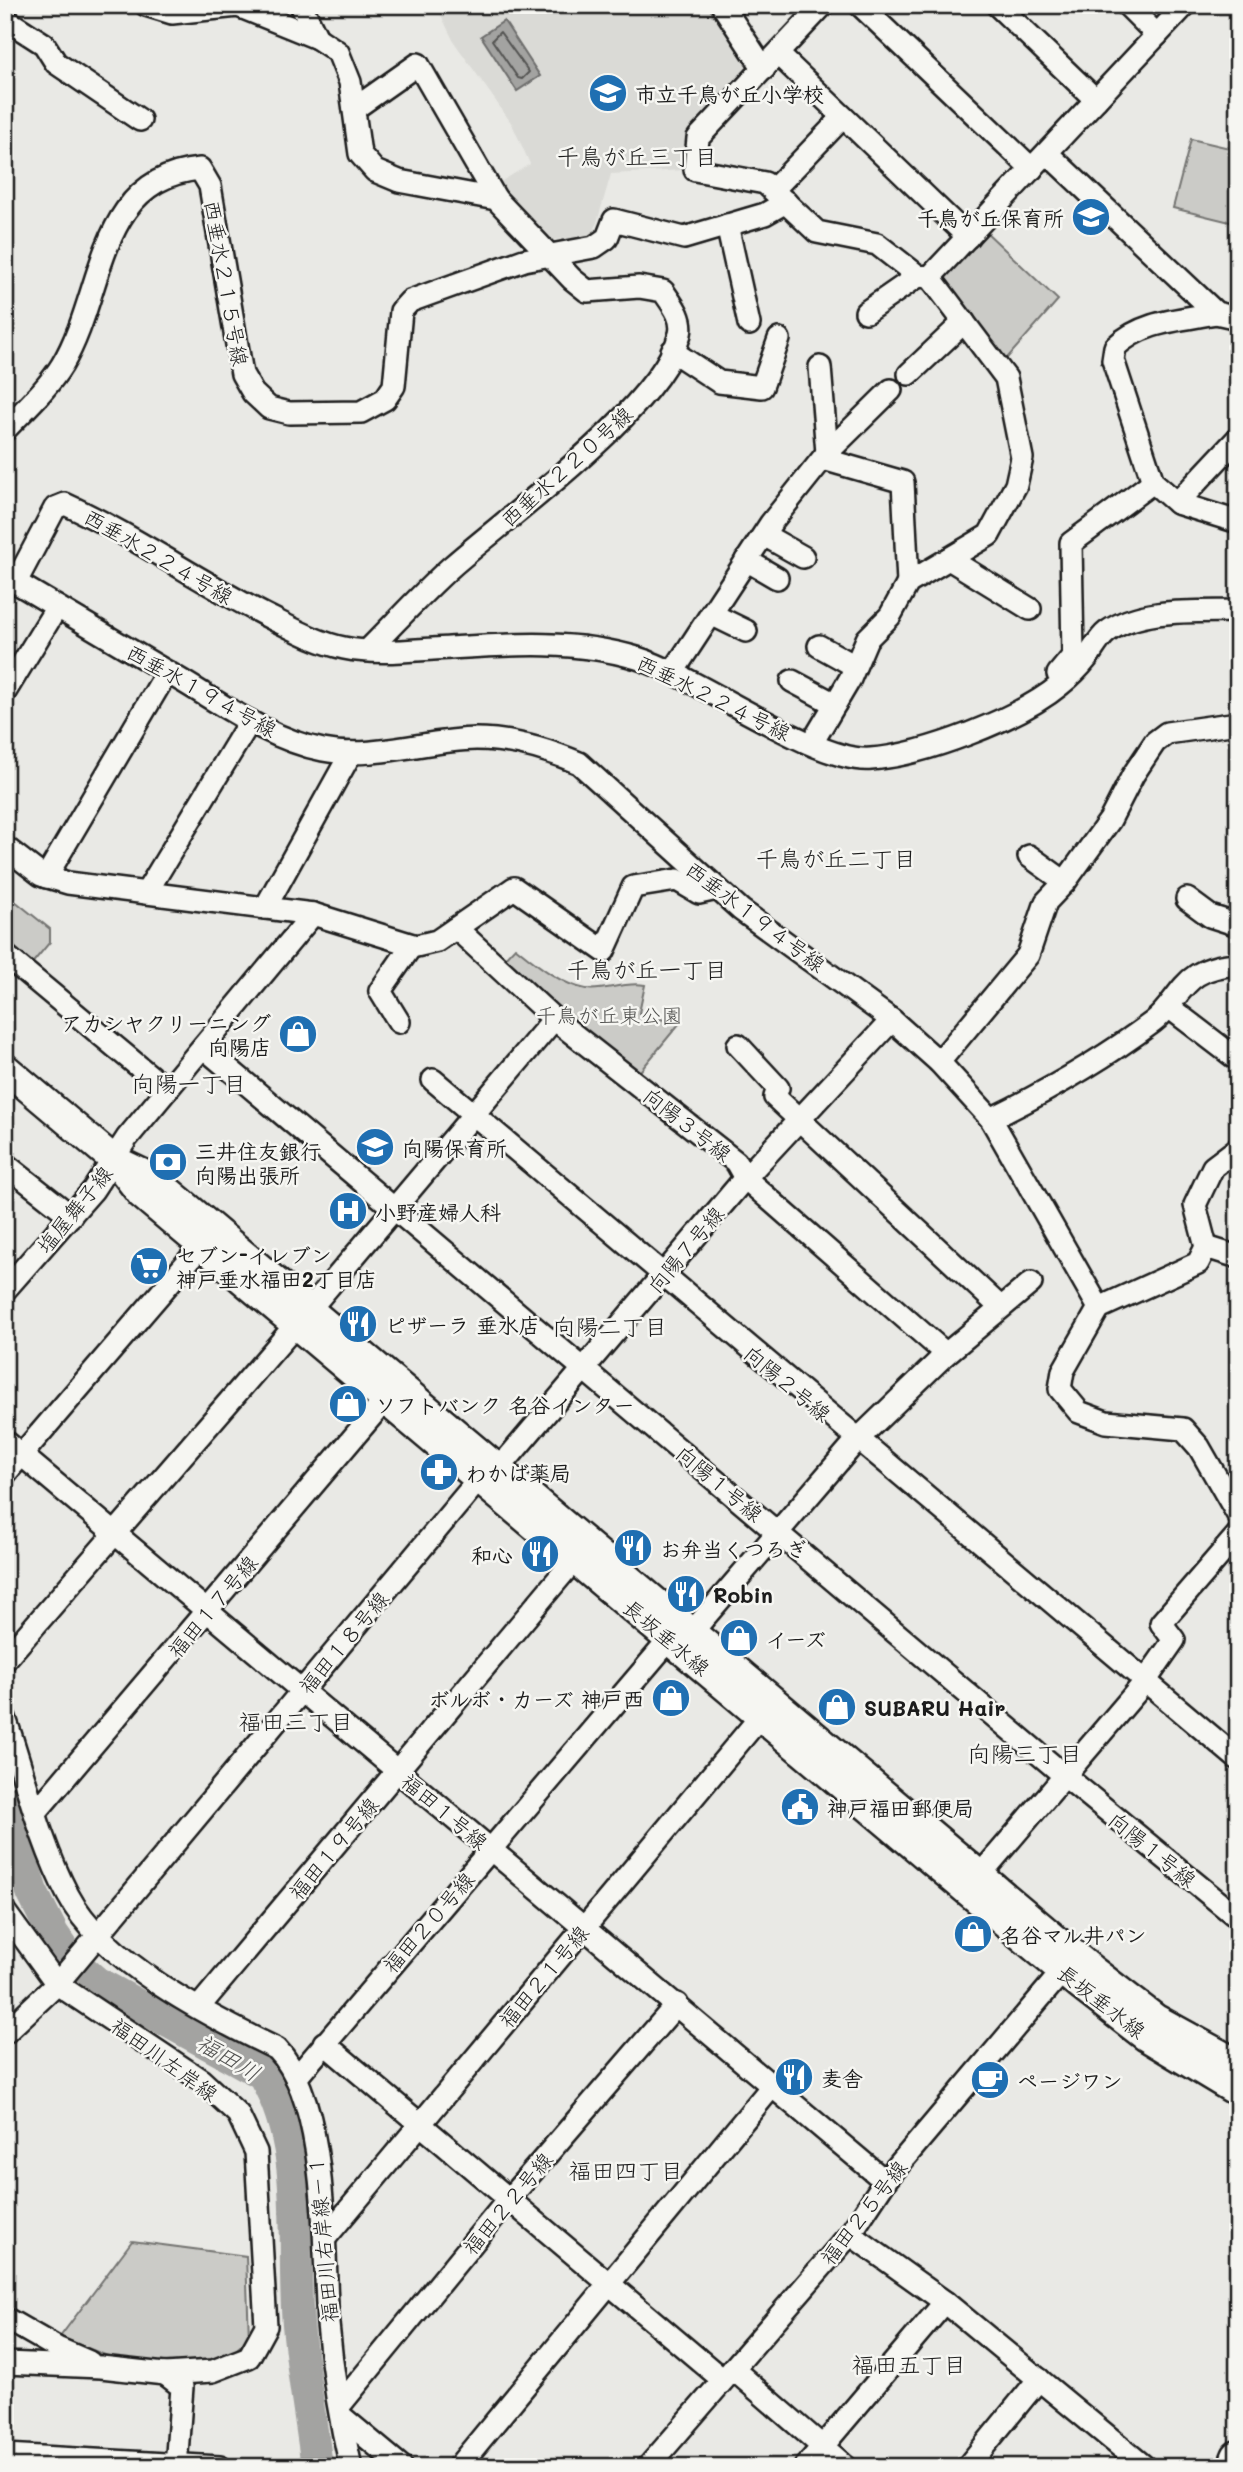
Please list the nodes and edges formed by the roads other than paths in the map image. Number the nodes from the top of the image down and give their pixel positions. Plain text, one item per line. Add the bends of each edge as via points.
1 (146, 5) edge
2 (301, 5) edge
3 (722, 5) edge
4 (823, 5) edge
5 (860, 5) edge
6 (997, 5) edge
7 (1127, 5) edge
8 (1185, 5) edge
9 (5, 19) edge
10 (1157, 35) junction
11 (317, 38) junction
12 (771, 61) junction
13 (1096, 100) junction
14 (354, 109) junction
15 (843, 117) junction
16 (140, 120) dead end
17 (1047, 153) junction
18 (1032, 169) junction
19 (779, 196) junction
20 (496, 199) junction
21 (727, 225) junction
22 (968, 237) junction
23 (550, 254) junction
24 (924, 277) junction
25 (866, 312) dead end
26 (1216, 313) junction
27 (1238, 318) edge
28 (964, 322) junction
29 (748, 324) dead end
30 (779, 339) dead end
31 (673, 351) junction
32 (820, 368) dead end
33 (909, 374) dead end
34 (891, 390) dead end
35 (5, 430) edge
36 (1238, 438) edge
37 (825, 456) junction
38 (1153, 482) junction
39 (1177, 503) junction
40 (1238, 522) edge
41 (764, 535) junction
42 (803, 557) dead end
43 (949, 559) junction
44 (746, 560) junction
45 (778, 578) dead end
46 (11, 579) edge
47 (908, 583) junction
48 (57, 607) junction
49 (1030, 609) dead end
50 (1213, 611) junction
51 (1238, 611) edge
52 (711, 614) junction
53 (1238, 618) edge
54 (746, 631) dead end
55 (819, 646) dead end
56 (368, 650) junction
57 (855, 666) junction
58 (167, 672) junction
59 (673, 673) junction
60 (792, 681) dead end
61 (5, 692) edge
62 (1038, 700) junction
63 (835, 704) junction
64 (250, 721) junction
65 (1238, 723) edge
66 (812, 743) junction
67 (351, 753) junction
68 (5, 847) edge
69 (1029, 856) dead end
70 (46, 877) junction
71 (1065, 882) junction
72 (717, 890) junction
73 (146, 893) junction
74 (1187, 899) dead end
75 (265, 908) junction
76 (313, 914) junction
77 (1238, 925) edge
78 (456, 928) junction
79 (412, 945) junction
80 (5, 955) edge
81 (1238, 964) edge
82 (1170, 1008) junction
83 (554, 1019) junction
84 (892, 1020) junction
85 (399, 1022) dead end
86 (738, 1045) dead end
87 (203, 1047) junction
88 (1238, 1060) edge
89 (939, 1062) junction
90 (5, 1068) edge
91 (433, 1080) dead end
92 (167, 1090) junction
93 (473, 1114) junction
94 (800, 1118) junction
95 (991, 1119) junction
96 (1238, 1148) edge
97 (114, 1160) junction
98 (5, 1164) edge
99 (745, 1178) junction
100 (393, 1209) junction
101 (71, 1216) junction
102 (202, 1245) junction
103 (1206, 1247) junction
104 (1238, 1257) edge
105 (663, 1277) junction
106 (1031, 1283) dead end
107 (5, 1290) edge
108 (1000, 1307) junction
109 (1099, 1308) junction
110 (301, 1316) junction
111 (946, 1354) junction
112 (584, 1368) junction
113 (386, 1399) junction
114 (856, 1440) junction
115 (5, 1441) edge
116 (22, 1455) junction
117 (490, 1473) junction
118 (5, 1474) edge
119 (1238, 1515) edge
120 (777, 1531) junction
121 (117, 1534) junction
122 (1238, 1534) edge
123 (575, 1559) junction
124 (208, 1611) junction
125 (681, 1635) junction
126 (5, 1660) edge
127 (1144, 1683) junction
128 (302, 1690) junction
129 (761, 1716) junction
130 (5, 1718) edge
131 (1238, 1759) edge
132 (398, 1771) junction
133 (1065, 1776) junction
134 (36, 1812) junction
135 (490, 1849) junction
136 (981, 1875) junction
137 (5, 1913) edge
138 (1238, 1918) edge
139 (583, 1928) junction
140 (98, 1934) junction
141 (1070, 1963) junction
142 (57, 1984) junction
143 (677, 2004) junction
144 (199, 2007) junction
145 (8, 2024) edge
146 (324, 2043) junction
147 (1238, 2064) edge
148 (296, 2078) junction
149 (773, 2085) junction
150 (1238, 2092) edge
151 (419, 2125) junction
152 (885, 2181) junction
153 (508, 2200) junction
154 (850, 2234) junction
155 (326, 2237) junction
156 (608, 2284) junction
157 (945, 2302) junction
158 (5, 2318) edge
159 (5, 2363) edge
160 (101, 2367) junction
161 (165, 2374) junction
162 (728, 2375) junction
163 (1039, 2379) junction
164 (341, 2411) junction
165 (822, 2446) junction
166 (5, 2455) edge
167 (1238, 2457) edge
168 (1135, 2464) edge
169 (176, 2465) edge
170 (220, 2467) edge
171 (351, 2467) edge
172 (402, 2467) edge
173 (458, 2467) edge
174 (649, 2467) edge
175 (805, 2467) edge
176 (846, 2467) edge
177 (967, 2467) edge
178 (1234, 2467) edge

1 - 11 street via 172,13 238,6
2 - 11 street
3 - 12 street
4 - 12 street
5 - 18 street
6 - 13 street
7 - 10 street
8 - 10 street
9 - 16 street via 44,44 56,63
10 - 13 street
11 - 14 street via 338,52
12 - 15 street
12 - 19 street via 698,138 695,170 765,183
13 - 17 street
14 - 20 street via 360,154 375,170 399,181
14 - 20 street via 418,64
15 - 19 street
15 - 22 street
17 - 18 street
17 - 26 street
18 - 22 street
19 - 21 street via 765,214
19 - 24 street via 817,232 877,244
20 - 23 street
21 - 23 street, 西垂水２１５号線 via 684,238 614,220 607,238 594,247
21 - 29 street
22 - 24 street
23 - 31 street, 西垂水２２０号線 via 587,291 639,287 663,291 679,314 681,332
23 - 35 street, 西垂水２１５号線 via 410,301 401,312 394,386 385,399 361,412 269,408 242,374 210,186 200,169 175,171 135,197 114,229 62,366
24 - 25 street
24 - 28 street
26 - 27 street
26 - 38 street via 1143,327 1115,347 1114,360
28 - 33 street
28 - 43 street via 1006,378 1022,458 1016,485 989,535
30 - 31 street via 762,387 719,382
31 - 56 street, 西垂水２２０号線 via 618,425 448,569
32 - 37 street
34 - 37 street
36 - 39 street
37 - 41 street
37 - 47 street via 903,482
38 - 39 street
38 - 62 street via 1071,543 1073,656
39 - 40 street
41 - 42 street
41 - 44 street
43 - 47 street
43 - 49 street
44 - 45 street
44 - 52 street
46 - 48 street, 西垂水１９４号線
46 - 56 street, 西垂水２２４号線 via 55,508 65,504 302,633 342,648
47 - 57 street via 890,616 867,639
48 - 58 street, 西垂水１９４号線
48 - 61 street
50 - 51 street, 西垂水２２４号線
50 - 53 street
50 - 62 street, 西垂水２２４号線 via 1170,612 1106,633 1084,662
52 - 54 street
52 - 59 street
55 - 57 street
56 - 59 street, 西垂水２２４号線 via 548,644 599,649
57 - 63 street
58 - 64 street, 西垂水１９４号線
58 - 70 street
59 - 66 street, 西垂水２２４号線
60 - 63 street
62 - 66 street, 西垂水２２４号線 via 986,726 906,753 867,760
63 - 66 street
64 - 67 street, 西垂水１９４号線 via 321,750
64 - 73 street
65 - 71 street via 1167,733 1156,742 1110,820
67 - 72 street, 西垂水１９４号線 via 475,739 513,741 550,751 579,763
67 - 75 street
68 - 70 street
69 - 71 street
70 - 73 street
71 - 89 street via 1046,902 1028,955
72 - 78 street via 699,893 677,880 632,887 604,951 514,888
72 - 84 street, 西垂水１９４号線
73 - 75 street
74 - 77 street via 1208,923
75 - 76 street
76 - 79 street
76 - 87 street, 塩屋舞子線
78 - 79 street via 437,941
78 - 83 street, 向陽３号線
79 - 85 street via 380,992
80 - 92 street
81 - 82 street via 1212,967 1195,977 1180,990
82 - 88 street
82 - 95 street via 1062,1084
83 - 93 street
83 - 99 street, 向陽３号線 via 736,1162
84 - 89 street, 西垂水１９４号線
84 - 94 street, 向陽７号線
86 - 94 street via 778,1088 775,1097
87 - 92 street, 塩屋舞子線
87 - 100 street, 向陽１号線
89 - 95 street, 西垂水１９４号線
90 - 97 main road, 長坂垂水線
91 - 93 street, 向陽２号線
92 - 97 street, 塩屋舞子線
93 - 100 street
93 - 105 street, 向陽２号線
94 - 99 street, 向陽７号線
94 - 108 street
95 - 109 street, 西垂水１９４号線
96 - 103 street via 1213,1167 1195,1205
97 - 101 street, 塩屋舞子線
97 - 102 main road, 長坂垂水線 via 141,1194
97 - 110 main road, 長坂垂水線 via 154,1179
98 - 101 street
99 - 105 street, 向陽７号線
99 - 111 street, 向陽３号線
100 - 110 street
100 - 112 street, 向陽１号線
101 - 107 street, 塩屋舞子線
102 - 110 main road, 長坂垂水線
102 - 116 street
103 - 104 street
103 - 109 street via 1198,1263
105 - 112 street, 向陽７号線
105 - 114 street, 向陽２号線
106 - 108 street, 福田２０号線
108 - 111 street, 福田２０号線
109 - 119 street via 1063,1371 1060,1389 1079,1412 1106,1422 1183,1430 1199,1447
110 - 113 main road, 長坂垂水線
110 - 117 main road, 長坂垂水線
110 - 121 street
111 - 114 street, 福田２０号線
112 - 117 street, 向陽７号線
112 - 120 street, 向陽１号線
113 - 117 main road, 長坂垂水線
113 - 124 street, 福田１７号線
114 - 120 street, 福田２０号線
114 - 127 street, 向陽２号線
115 - 116 street, 福田１号線
116 - 118 street
116 - 121 street, 福田１号線
117 - 123 main road, 長坂垂水線
117 - 125 main road, 長坂垂水線
117 - 128 street, 福田１８号線
120 - 125 street, 福田２０号線
120 - 133 street, 向陽１号線
121 - 124 street, 福田１号線
121 - 126 street
122 - 127 street via 1161,1623 1174,1640
123 - 125 main road, 長坂垂水線
123 - 132 street, 福田１９号線
124 - 128 street, 福田１号線
124 - 134 street, 福田１７号線
125 - 129 main road, 長坂垂水線
125 - 135 street, 福田２０号線
125 - 136 main road, 長坂垂水線
127 - 131 street, 向陽２号線
127 - 133 street
128 - 132 street, 福田１号線
128 - 140 street, 福田１８号線
129 - 139 street, 福田２１号線
129 - 141 main road, 長坂垂水線
130 - 134 street, 福田川右岸線－１
132 - 135 street, 福田１号線
132 - 144 street, 福田１９号線
133 - 136 street
133 - 138 street, 向陽１号線
134 - 140 street, 福田川右岸線－１ via 68,1896
135 - 139 street, 福田１号線
135 - 146 street, 福田２０号線
136 - 141 main road, 長坂垂水線
137 - 142 street, 福田川左岸線
139 - 143 street, 福田１号線
139 - 151 street, 福田２１号線
140 - 142 street, 福田１８号線
140 - 144 street, 福田川右岸線－１ via 137,1968
141 - 147 main road, 長坂垂水線 via 1156,2019
141 - 150 main road, 長坂垂水線 via 1145,2036
141 - 152 street, 福田２５号線
142 - 145 street, 福田１８号線
142 - 161 street, 福田川左岸線 via 201,2080 238,2114 256,2152 266,2326 249,2357 213,2371
143 - 149 street, 福田１号線
143 - 153 street, 福田２２号線
144 - 148 street, 福田川右岸線－１ via 277,2049
146 - 148 street, 福田２０号線
146 - 151 street
148 - 155 street, 福田川右岸線－１ via 314,2138
149 - 152 street, 福田１号線
149 - 156 street
151 - 153 street
151 - 155 street, 福田２１号線
152 - 154 street, 福田２５号線
153 - 156 street
153 - 164 street, 福田２２号線
154 - 157 street
154 - 162 street, 福田２５号線
155 - 164 street, 福田川右岸線－１ via 328,2325
156 - 162 street
156 - 173 street
157 - 163 street
157 - 165 street
158 - 160 street
159 - 160 street
160 - 161 street, 福田川左岸線
161 - 169 street via 182,2388
162 - 165 street
162 - 174 street, 福田２５号線
163 - 168 street
163 - 177 street
164 - 171 street, 福田川右岸線－１
164 - 172 street
165 - 175 street
165 - 176 street
166 - 169 street
167 - 178 highway
169 - 170 street

